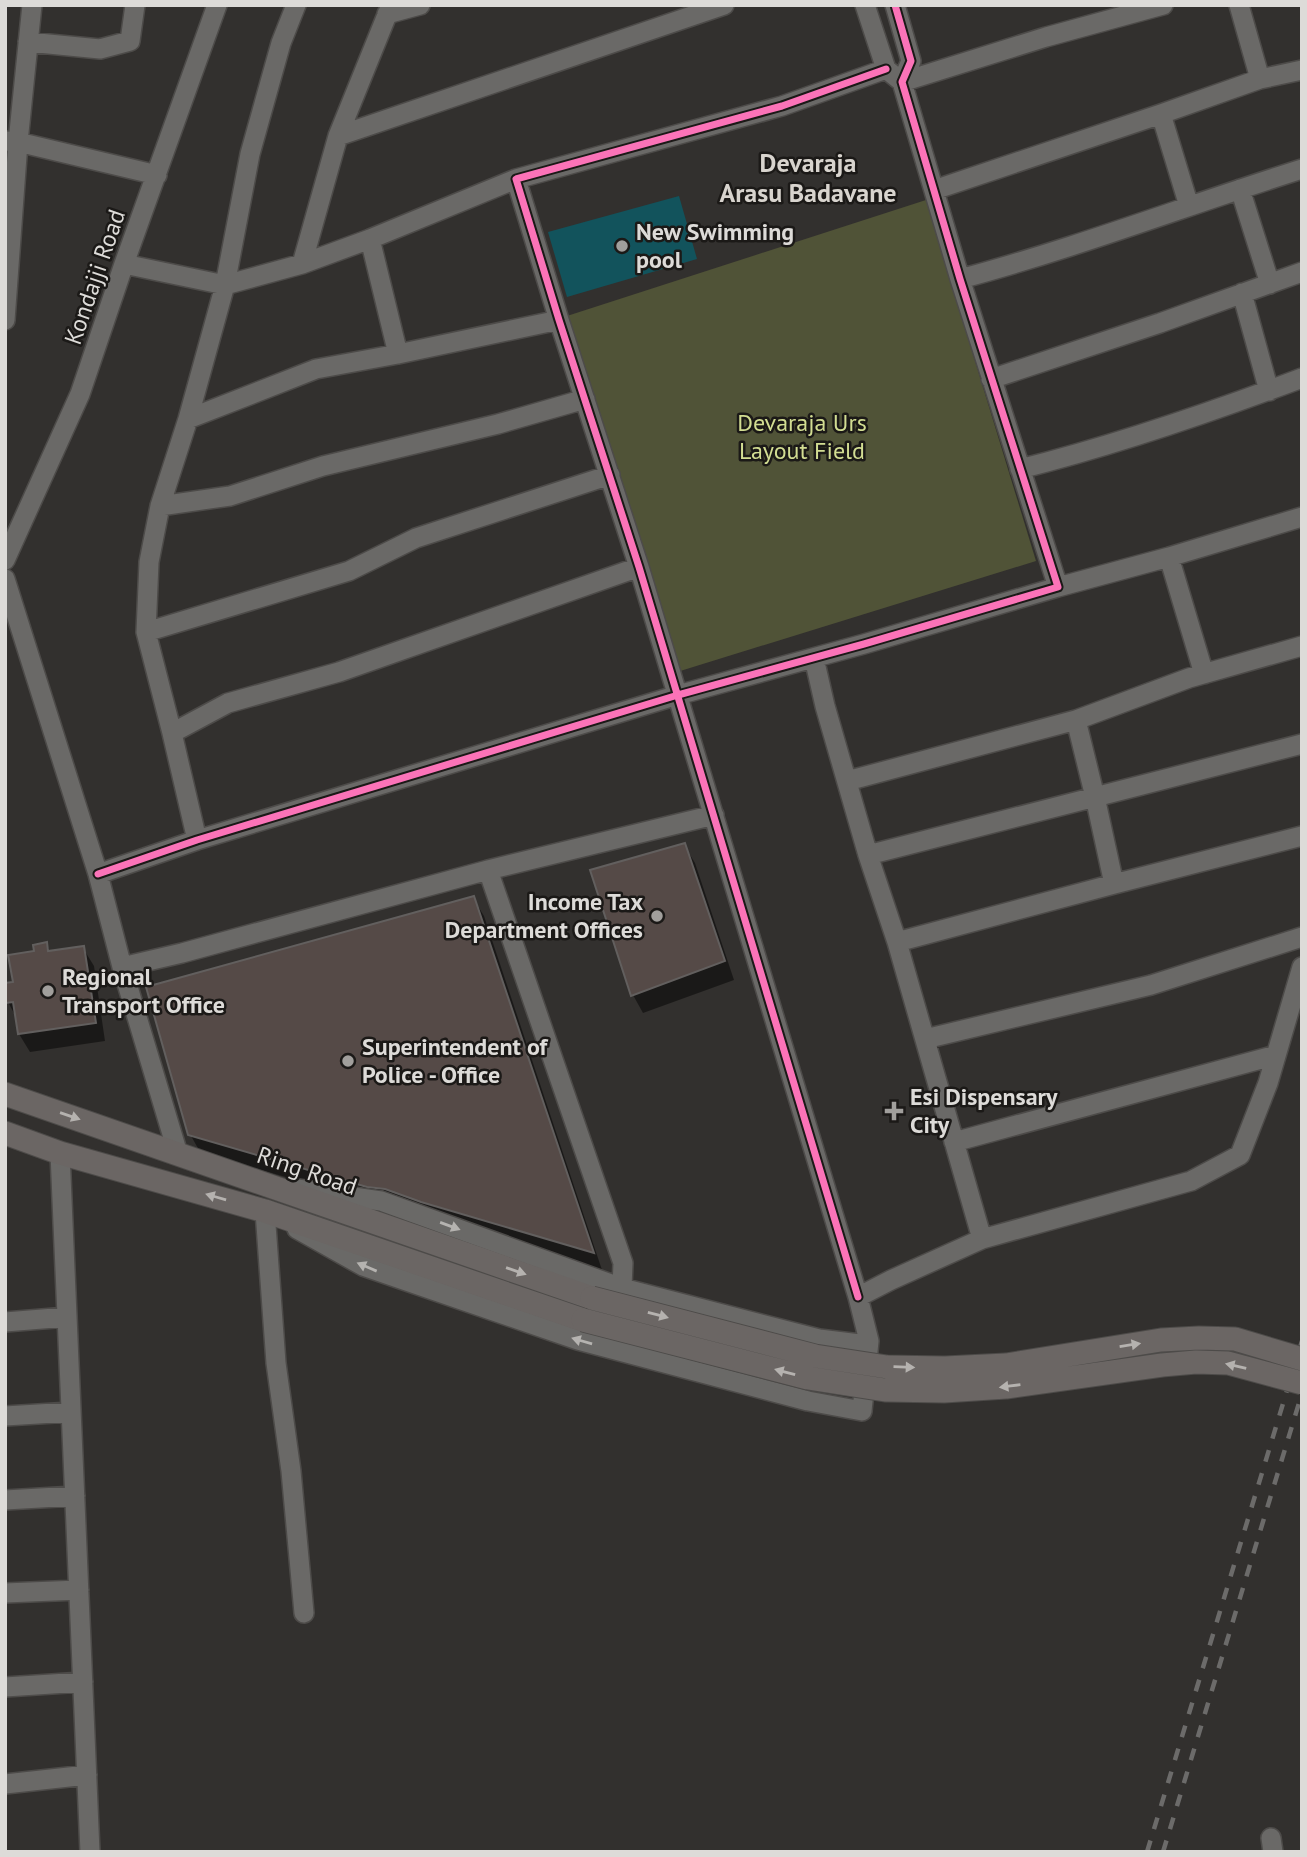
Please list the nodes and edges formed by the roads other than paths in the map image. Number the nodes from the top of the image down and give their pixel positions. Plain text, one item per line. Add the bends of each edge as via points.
1 (32, 5) edge
2 (135, 5) edge
3 (217, 5) edge
4 (296, 5) edge
5 (420, 5) edge
6 (724, 5) edge
7 (865, 5) edge
8 (895, 5) edge
9 (1163, 5) edge
10 (1239, 5) edge
11 (389, 10) edge
12 (28, 42) junction
13 (886, 69) junction
14 (1302, 70) edge
15 (1260, 79) junction
16 (902, 82) junction
17 (1161, 114) junction
18 (338, 136) junction
19 (12, 141) edge
20 (1302, 169) edge
21 (157, 175) junction
22 (516, 179) junction
23 (1240, 189) junction
24 (934, 190) junction
25 (1189, 206) junction
26 (370, 239) junction
27 (124, 264) junction
28 (302, 264) junction
29 (1302, 272) edge
30 (960, 279) junction
31 (1270, 284) junction
32 (225, 285) junction
33 (1242, 293) junction
34 (5, 320) edge
35 (559, 320) junction
36 (398, 354) junction
37 (1302, 378) edge
38 (991, 379) junction
39 (1269, 391) junction
40 (585, 399) junction
41 (188, 419) junction
42 (1020, 469) junction
43 (610, 475) junction
44 (160, 506) junction
45 (1302, 517) edge
46 (1169, 557) junction
47 (5, 560) edge
48 (639, 567) junction
49 (5, 579) edge
50 (1058, 587) junction
51 (146, 632) junction
52 (1302, 646) edge
53 (814, 658) junction
54 (1204, 674) junction
55 (678, 695) junction
56 (1076, 720) junction
57 (172, 733) junction
58 (1302, 744) edge
59 (847, 781) junction
60 (1095, 797) junction
61 (714, 815) junction
62 (1302, 836) edge
63 (197, 840) junction
64 (868, 855) junction
65 (488, 870) junction
66 (98, 874) junction
67 (1114, 884) junction
68 (1302, 937) edge
69 (897, 942) junction
70 (122, 967) junction
71 (1302, 967) edge
72 (925, 1039) junction
73 (1276, 1055) junction
74 (5, 1094) edge
75 (5, 1133) edge
76 (954, 1142) junction
77 (60, 1153) junction
78 (178, 1154) junction
79 (265, 1184) junction
80 (265, 1211) junction
81 (982, 1239) junction
82 (622, 1288) junction
83 (858, 1297) junction
84 (67, 1317) junction
85 (5, 1322) edge
86 (868, 1345) junction
87 (1302, 1359) edge
88 (1302, 1383) edge
89 (71, 1412) junction
90 (5, 1416) edge
91 (75, 1496) junction
92 (5, 1500) edge
93 (79, 1590) junction
94 (5, 1593) edge
95 (304, 1613) dead end
96 (83, 1682) junction
97 (5, 1687) edge
98 (87, 1775) junction
99 (5, 1784) edge
100 (90, 1852) edge

1 - 12 street
2 - 12 street via 130,41 100,49
3 - 21 street, Kondajji Road
4 - 32 street via 250,155
5 - 11 street
6 - 18 street
7 - 13 street
8 - 16 street via 911,61
9 - 16 street
10 - 15 street
11 - 18 street
12 - 19 street
13 - 16 street
13 - 22 street via 782,106
14 - 15 street
15 - 17 street
16 - 24 street
17 - 24 street
17 - 25 street
18 - 28 street
19 - 21 street
19 - 34 street
20 - 23 street
21 - 27 street, Kondajji Road
22 - 26 street
22 - 35 street
23 - 25 street
23 - 31 street
24 - 30 street
25 - 30 street
26 - 28 street
26 - 36 street
27 - 32 street
27 - 47 street, Kondajji Road via 80,394
28 - 32 street
29 - 31 street
30 - 38 street
31 - 33 street
32 - 41 street
33 - 38 street
33 - 39 street
35 - 36 street
35 - 40 street
36 - 41 street via 316,369
37 - 39 street
38 - 42 street
39 - 42 street via 1087,452
40 - 43 street
40 - 44 street via 323,466 230,496
41 - 44 street
42 - 50 street
43 - 48 street
43 - 51 street via 416,538 349,571
44 - 51 street via 149,562
45 - 46 street
46 - 50 street
46 - 54 street
48 - 55 street
48 - 57 street via 339,672 228,703
49 - 66 street
50 - 53 street
51 - 57 street
52 - 54 street
53 - 55 street
53 - 59 street
54 - 56 street
55 - 61 street
55 - 63 street
56 - 59 street
56 - 60 street
57 - 63 street
58 - 60 street
59 - 64 street
60 - 64 street
60 - 67 street
61 - 65 street
61 - 83 street
62 - 67 street
63 - 66 street
64 - 69 street
65 - 70 street
65 - 82 street via 622,1263
66 - 70 street
67 - 69 street
68 - 72 street via 1150,985
69 - 72 street
70 - 78 street
71 - 73 street
72 - 76 street
73 - 76 street
73 - 81 street via 1240,1156 1191,1181
74 -> 78 main road, Ring Road
75 - 77 main road
76 - 81 street
80 -> 77 main road
77 - 84 street
78 - 79 main road, Ring Road
79 -> 82 street via 381,1201
79 -> 87 main road, Ring Road, bridge via 592,1298 815,1356 887,1367 945,1368 1006,1365 1199,1338 1234,1339
86 -> 80 street via 862,1411 808,1401 578,1340 363,1266
88 -> 80 main road, bridge via 1228,1363 1196,1362 944,1391 885,1390 808,1378 583,1320
80 - 95 street via 276,1363 292,1471
81 - 83 street
82 - 86 street via 819,1339
83 - 86 street
84 - 85 street
84 - 89 street
89 - 90 street
89 - 91 street
91 - 92 street
91 - 93 street
93 - 94 street
93 - 96 street
96 - 97 street
96 - 98 street
98 - 99 street
98 - 100 street

